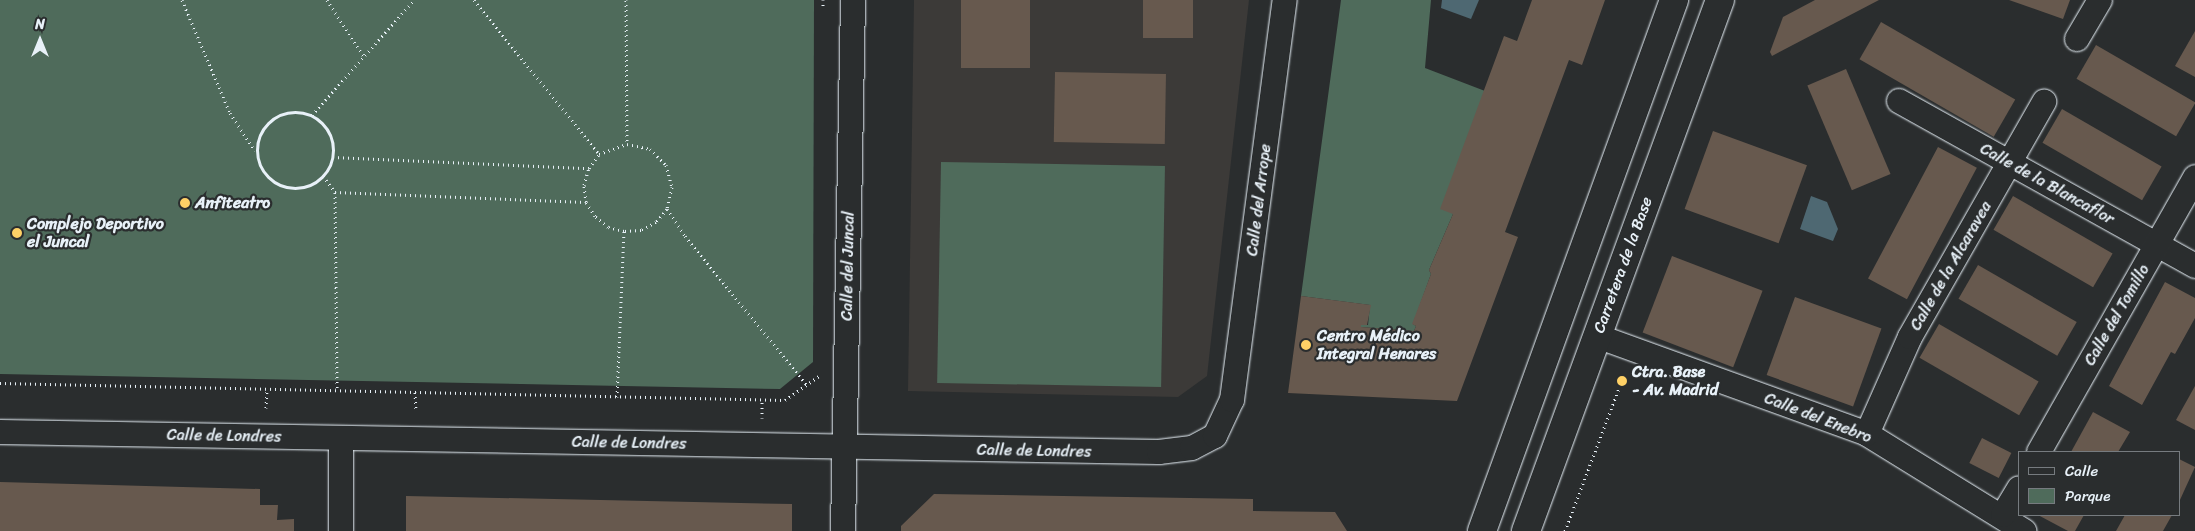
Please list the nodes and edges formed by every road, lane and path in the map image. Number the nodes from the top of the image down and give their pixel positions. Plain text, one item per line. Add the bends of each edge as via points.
1 (182, 0) edge
2 (327, 0) edge
3 (414, 0) edge
4 (474, 0) edge
5 (626, 0) edge
6 (823, 0) edge
7 (853, 0) edge
8 (1285, 0) edge
9 (1674, 0) edge
10 (1720, 0) edge
11 (2100, 0) edge
12 (823, 20) dead end
13 (2077, 39) dead end
14 (364, 57) junction
15 (1900, 101) dead end
16 (2044, 102) dead end
17 (312, 115) junction
18 (628, 144) junction
19 (256, 151) junction
20 (599, 154) junction
21 (333, 156) junction
22 (2010, 163) junction
23 (589, 168) junction
24 (323, 176) junction
25 (2195, 177) edge
26 (336, 192) junction
27 (586, 202) junction
28 (667, 209) junction
29 (624, 231) junction
30 (2157, 245) junction
31 (2195, 266) edge
32 (1597, 336) junction
33 (1626, 370) dead end
34 (822, 374) dead end
35 (0, 383) edge
36 (807, 385) junction
37 (337, 391) junction
38 (616, 397) junction
39 (1232, 400) joint
40 (0, 432) edge
41 (1867, 434) junction
42 (341, 438) junction
43 (844, 448) junction
44 (2040, 451) edge
45 (2018, 490) edge
46 (2004, 515) junction
47 (341, 531) edge
48 (843, 531) edge
49 (1482, 531) edge
50 (1526, 531) edge
51 (1565, 531) edge
52 (2024, 531) edge

1 - 19 path via 230,112
2 - 14 path
3 - 14 path
4 - 20 path
5 - 18 path
6 - 12 path
7 - 43 street, Calle del Juncal
8 - 39 street, Calle del Arrope
9 - 49 main road
10 - 32 main road, Carretera de la Base
11 - 13 street
14 - 17 path
15 - 22 street, Calle de la Blancaflor
16 - 22 street, Calle de la Alcaravea
17 - 19 path via 295,110 275,116 261,129
17 - 21 path via 323,123 333,141
18 - 20 path
18 - 28 path via 650,149 666,165 672,187
19 - 24 path via 262,171 275,183 294,188 310,185
20 - 23 path
21 - 23 path
21 - 24 path
22 - 30 street, Calle de la Blancaflor
22 - 41 street, Calle de la Alcaravea via 1910,337
23 - 27 path via 584,185
24 - 26 path
25 - 30 street, Calle del Tomillo
26 - 27 path
26 - 37 path
27 - 29 path via 608,227
28 - 29 path via 648,226
28 - 36 path via 685,236
29 - 38 path
30 - 31 street, Calle de la Blancaflor
30 - 44 street, Calle del Tomillo
32 - 41 street, Calle del Enebro
32 - 50 main road, Carretera de la Base
33 - 51 path
34 - 36 path
35 - 37 path
36 - 38 path via 785,400
37 - 38 path
39 - 43 street, Calle de Londres via 1215,436 1192,448 1167,451
40 - 42 street, Calle de Londres
41 - 46 street, Calle del Enebro
42 - 43 street, Calle de Londres
42 - 47 street
43 - 48 street, Calle del Juncal
45 - 46 street
46 - 52 street, Calle del Enebro

